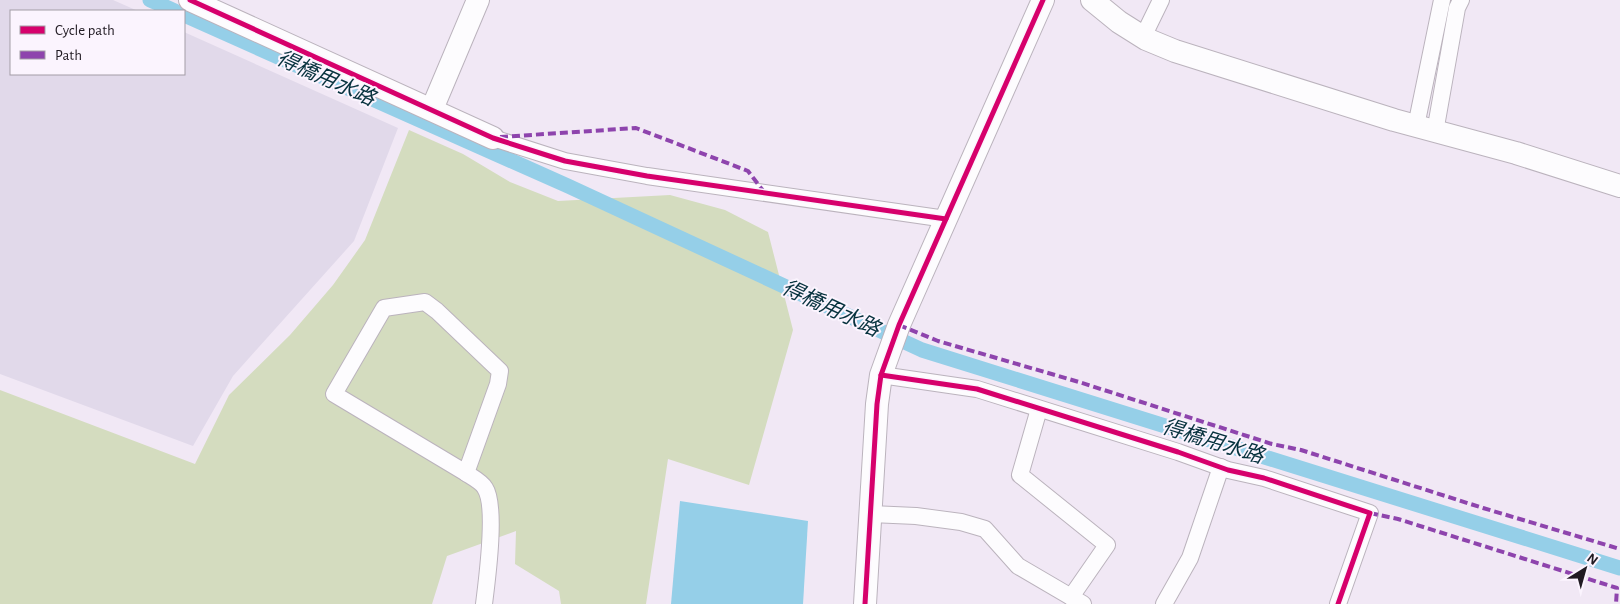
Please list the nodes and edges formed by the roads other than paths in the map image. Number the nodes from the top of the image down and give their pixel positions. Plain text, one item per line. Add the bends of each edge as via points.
1 (190, 0) edge
2 (478, 0) edge
3 (1044, 0) edge
4 (1092, 0) edge
5 (1161, 0) edge
6 (1442, 0) edge
7 (1461, 0) edge
8 (1143, 37) junction
9 (432, 109) junction
10 (1426, 129) junction
11 (493, 138) joint
12 (1620, 186) edge
13 (946, 218) junction
14 (881, 375) junction
15 (1039, 409) junction
16 (1221, 467) junction
17 (466, 473) junction
18 (871, 514) junction
19 (1077, 600) edge
20 (484, 604) edge
21 (865, 604) edge
22 (1164, 604) edge
23 (1338, 604) edge

1 - 9 street
2 - 9 street
3 - 13 street
4 - 8 street
5 - 8 street
6 - 10 street
7 - 10 street
8 - 10 street via 1175,51
9 - 11 street
10 - 12 street
11 - 13 street via 565,160 638,174
13 - 14 street
14 - 15 street via 977,390
14 - 18 street
15 - 16 street
15 - 19 street via 1020,475 1107,545
16 - 22 street via 1190,558
16 - 23 street via 1370,513
17 - 17 street via 334,394 384,308 425,302 500,371
17 - 20 street via 485,487 491,510
18 - 19 street via 925,517 985,529 1018,566
18 - 21 street

